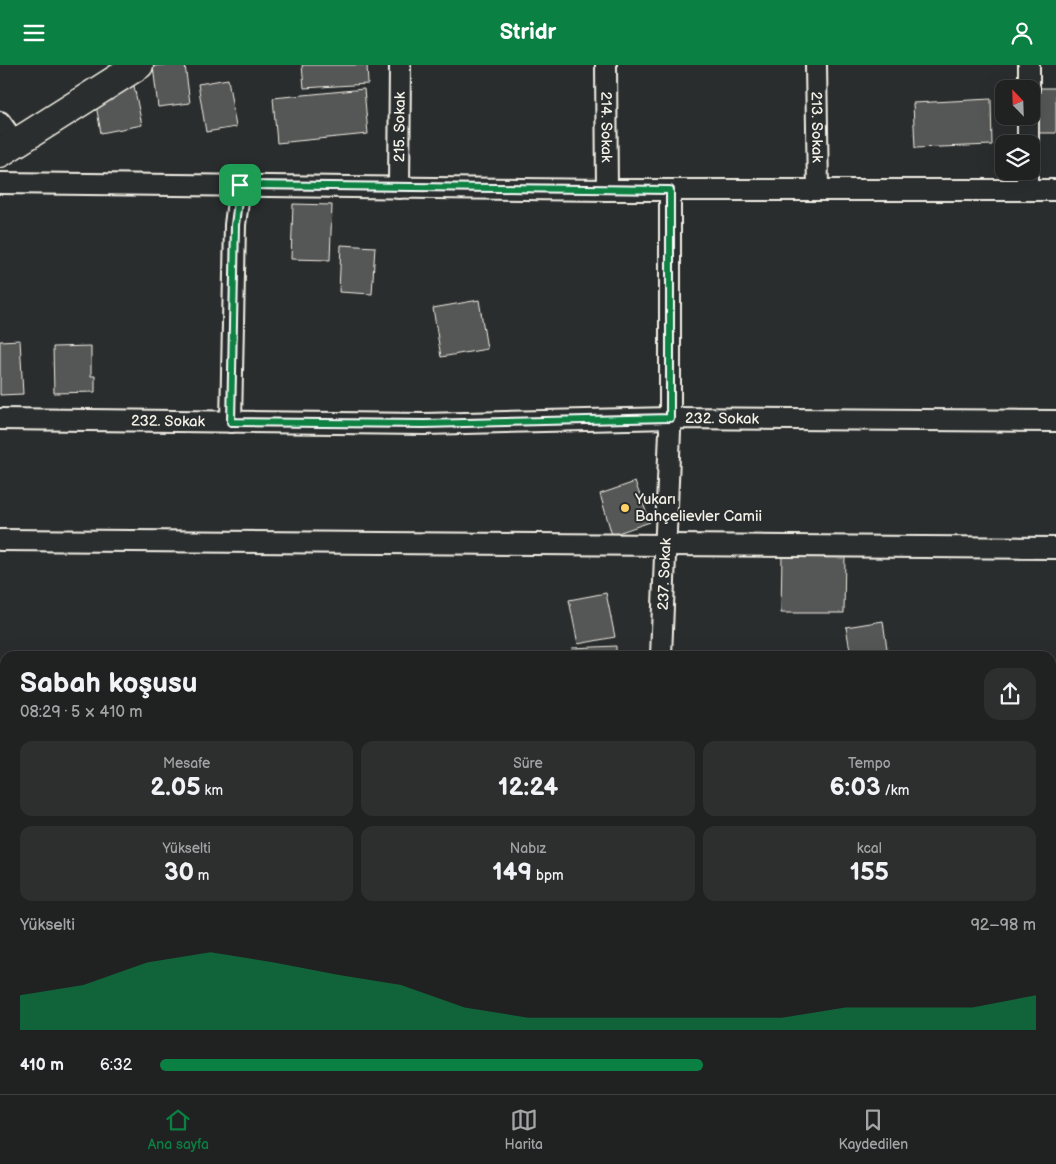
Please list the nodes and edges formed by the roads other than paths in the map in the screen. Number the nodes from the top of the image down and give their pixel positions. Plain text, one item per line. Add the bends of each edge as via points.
1 (139, 65) edge
2 (400, 65) edge
3 (606, 65) edge
4 (816, 65) edge
5 (1029, 65) edge
6 (1029, 80) edge
7 (5, 139) edge
8 (1027, 181) edge
9 (0, 183) edge
10 (240, 185) junction
11 (399, 188) junction
12 (607, 190) junction
13 (670, 190) junction
14 (818, 190) junction
15 (1056, 190) edge
16 (670, 418) junction
17 (0, 419) edge
18 (1056, 421) edge
19 (231, 422) junction
20 (0, 541) edge
21 (666, 545) junction
22 (1056, 548) edge
23 (662, 651) edge

1 - 7 street
2 - 11 street, 215. Sokak
3 - 12 street, 214. Sokak
4 - 14 street, 213. Sokak
5 - 6 street
8 - 14 street
8 - 15 street
9 - 10 street
10 - 11 street
10 - 19 street via 235,225
11 - 12 street
12 - 13 street
13 - 14 street
13 - 16 street, 237. Sokak
16 - 18 street, 232. Sokak
16 - 19 street, 232. Sokak via 424,424
16 - 21 street, 237. Sokak
17 - 19 street, 232. Sokak
20 - 21 street
21 - 22 street
21 - 23 street, 237. Sokak

